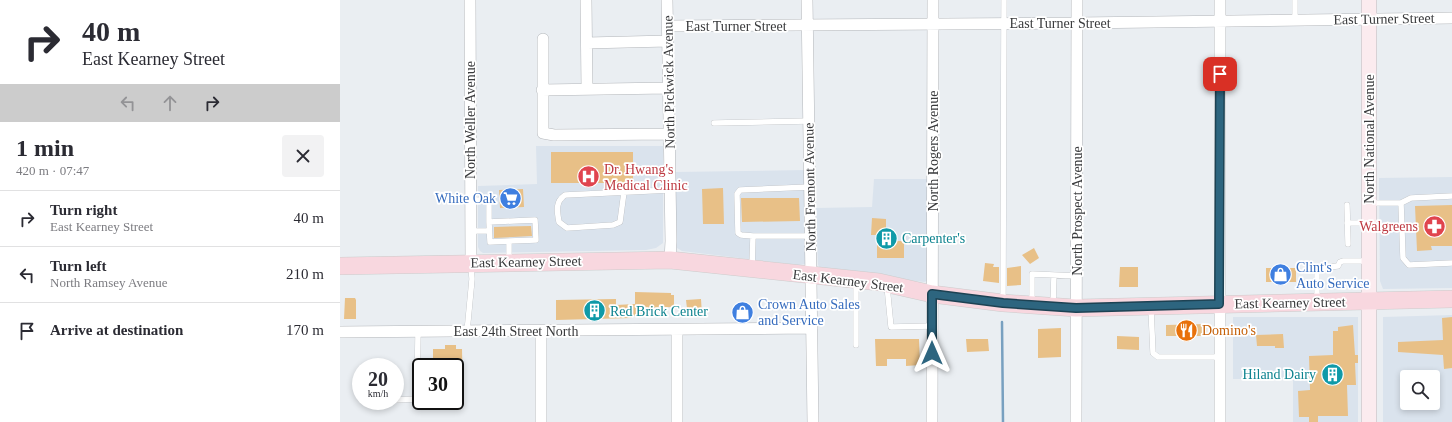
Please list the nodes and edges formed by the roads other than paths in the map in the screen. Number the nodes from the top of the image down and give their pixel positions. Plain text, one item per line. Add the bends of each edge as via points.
1 (470, 0) edge
2 (586, 0) edge
3 (667, 0) edge
4 (807, 0) edge
5 (933, 0) edge
6 (1004, 0) edge
7 (1077, 0) edge
8 (1220, 0) edge
9 (1295, 0) edge
10 (1369, 0) edge
11 (1452, 18) edge
12 (1369, 19) junction
13 (1295, 20) junction
14 (1220, 21) junction
15 (933, 23) junction
16 (1004, 23) junction
17 (1077, 23) junction
18 (668, 26) junction
19 (808, 26) junction
20 (542, 39) dead end
21 (668, 41) junction
22 (587, 43) junction
23 (668, 88) junction
24 (587, 89) junction
25 (542, 90) junction
26 (809, 121) junction
27 (714, 123) dead end
28 (670, 134) junction
29 (810, 187) junction
30 (670, 190) junction
31 (624, 192) junction
32 (1452, 196) edge
33 (470, 200) junction
34 (1369, 203) junction
35 (1401, 203) junction
36 (1347, 205) dead end
37 (489, 222) junction
38 (1347, 223) junction
39 (1369, 223) junction
40 (470, 231) junction
41 (489, 231) junction
42 (753, 236) junction
43 (810, 236) junction
44 (511, 240) junction
45 (1348, 244) dead end
46 (670, 260) junction
47 (1369, 262) junction
48 (470, 263) junction
49 (509, 263) junction
50 (1452, 263) edge
51 (340, 266) edge
52 (751, 269) junction
53 (1054, 275) junction
54 (811, 276) junction
55 (1077, 276) junction
56 (856, 280) junction
57 (886, 284) junction
58 (932, 294) junction
59 (1452, 299) edge
60 (1369, 301) junction
61 (1317, 302) junction
62 (1003, 303) junction
63 (1219, 304) junction
64 (1032, 305) junction
65 (1151, 306) junction
66 (1052, 307) junction
67 (1076, 308) junction
68 (932, 326) junction
69 (812, 328) junction
70 (677, 330) junction
71 (541, 331) junction
72 (340, 332) edge
73 (418, 332) junction
74 (467, 332) junction
75 (856, 345) dead end
76 (1219, 357) junction
77 (404, 400) edge
78 (541, 422) edge
79 (677, 422) edge
80 (813, 422) edge
81 (932, 422) edge
82 (1076, 422) edge
83 (1220, 422) edge
84 (1369, 422) edge

1 - 33 street, North Weller Avenue
2 - 22 street
3 - 18 street, North Pickwick Avenue
4 - 19 street, North Fremont Avenue
5 - 15 street, North Rogers Avenue
6 - 16 lane
7 - 17 street, North Prospect Avenue
8 - 14 street
9 - 13 lane
10 - 12 main road, North National Avenue
11 - 12 street, East Turner Street
12 - 13 street, East Turner Street
12 - 34 main road, North National Avenue
13 - 14 street, East Turner Street
14 - 17 street, East Turner Street
14 - 63 street
15 - 16 street, East Turner Street
15 - 19 street, East Turner Street
15 - 58 street, North Rogers Avenue
16 - 17 street, East Turner Street
16 - 62 lane
17 - 55 street, North Prospect Avenue
18 - 19 street, East Turner Street
18 - 21 street, North Pickwick Avenue
19 - 26 street, North Fremont Avenue
20 - 25 street
21 - 22 street
21 - 23 street, North Pickwick Avenue
22 - 24 street
23 - 24 street
23 - 28 street, North Pickwick Avenue
24 - 25 street
25 - 28 street via 542,128 543,133 547,135
26 - 27 lane
26 - 29 street, North Fremont Avenue
28 - 30 street, North Pickwick Avenue
29 - 42 lane via 740,190 736,200 738,233
29 - 43 street, North Fremont Avenue
30 - 31 lane
30 - 46 street, North Pickwick Avenue
31 - 31 lane via 565,195 557,207 559,222 567,228 613,225 620,222
32 - 35 lane via 1411,198
33 - 37 lane via 489,200
33 - 40 street, North Weller Avenue
34 - 35 lane
34 - 39 main road, North National Avenue
35 - 50 lane via 1403,258 1409,265
36 - 38 lane
37 - 41 lane
37 - 44 lane via 511,224 535,220 536,240
38 - 39 lane
38 - 45 lane
39 - 47 main road, North National Avenue
40 - 41 lane
40 - 48 street, North Weller Avenue
41 - 44 lane via 490,242
42 - 43 lane
42 - 52 lane
43 - 54 street, North Fremont Avenue
44 - 49 lane
46 - 49 main road, East Kearney Street
46 - 52 main road, East Kearney Street
47 - 60 main road, North National Avenue
47 - 61 lane via 1343,261 1338,266 1317,268
48 - 49 main road, East Kearney Street
48 - 51 main road, East Kearney Street
48 - 74 lane via 472,279
52 - 54 main road, East Kearney Street
53 - 55 lane
53 - 64 lane via 1032,274
53 - 66 lane
54 - 56 main road, East Kearney Street
54 - 69 street, North Fremont Avenue
55 - 67 street, North Prospect Avenue
56 - 57 main road, East Kearney Street
56 - 75 lane
57 - 58 main road, East Kearney Street
57 - 68 lane via 892,327
58 - 62 main road, East Kearney Street
58 - 68 street, North Rogers Avenue
59 - 60 main road, East Kearney Street
60 - 61 main road, East Kearney Street
60 - 84 main road, North National Avenue
61 - 63 main road, East Kearney Street
62 - 64 main road, East Kearney Street
63 - 65 main road, East Kearney Street
63 - 76 street
64 - 66 main road, East Kearney Street
65 - 67 main road, East Kearney Street
65 - 76 lane via 1153,353 1158,357
66 - 67 main road, East Kearney Street
67 - 82 street, North Prospect Avenue
68 - 81 street, North Rogers Avenue
69 - 70 street, East 24th Street North
69 - 80 street, North Fremont Avenue
70 - 71 street, East 24th Street North
70 - 79 street
71 - 74 street, East 24th Street North
71 - 78 street
72 - 73 street, East 24th Street North
73 - 74 street, East 24th Street North
73 - 77 lane via 417,399
76 - 83 street

